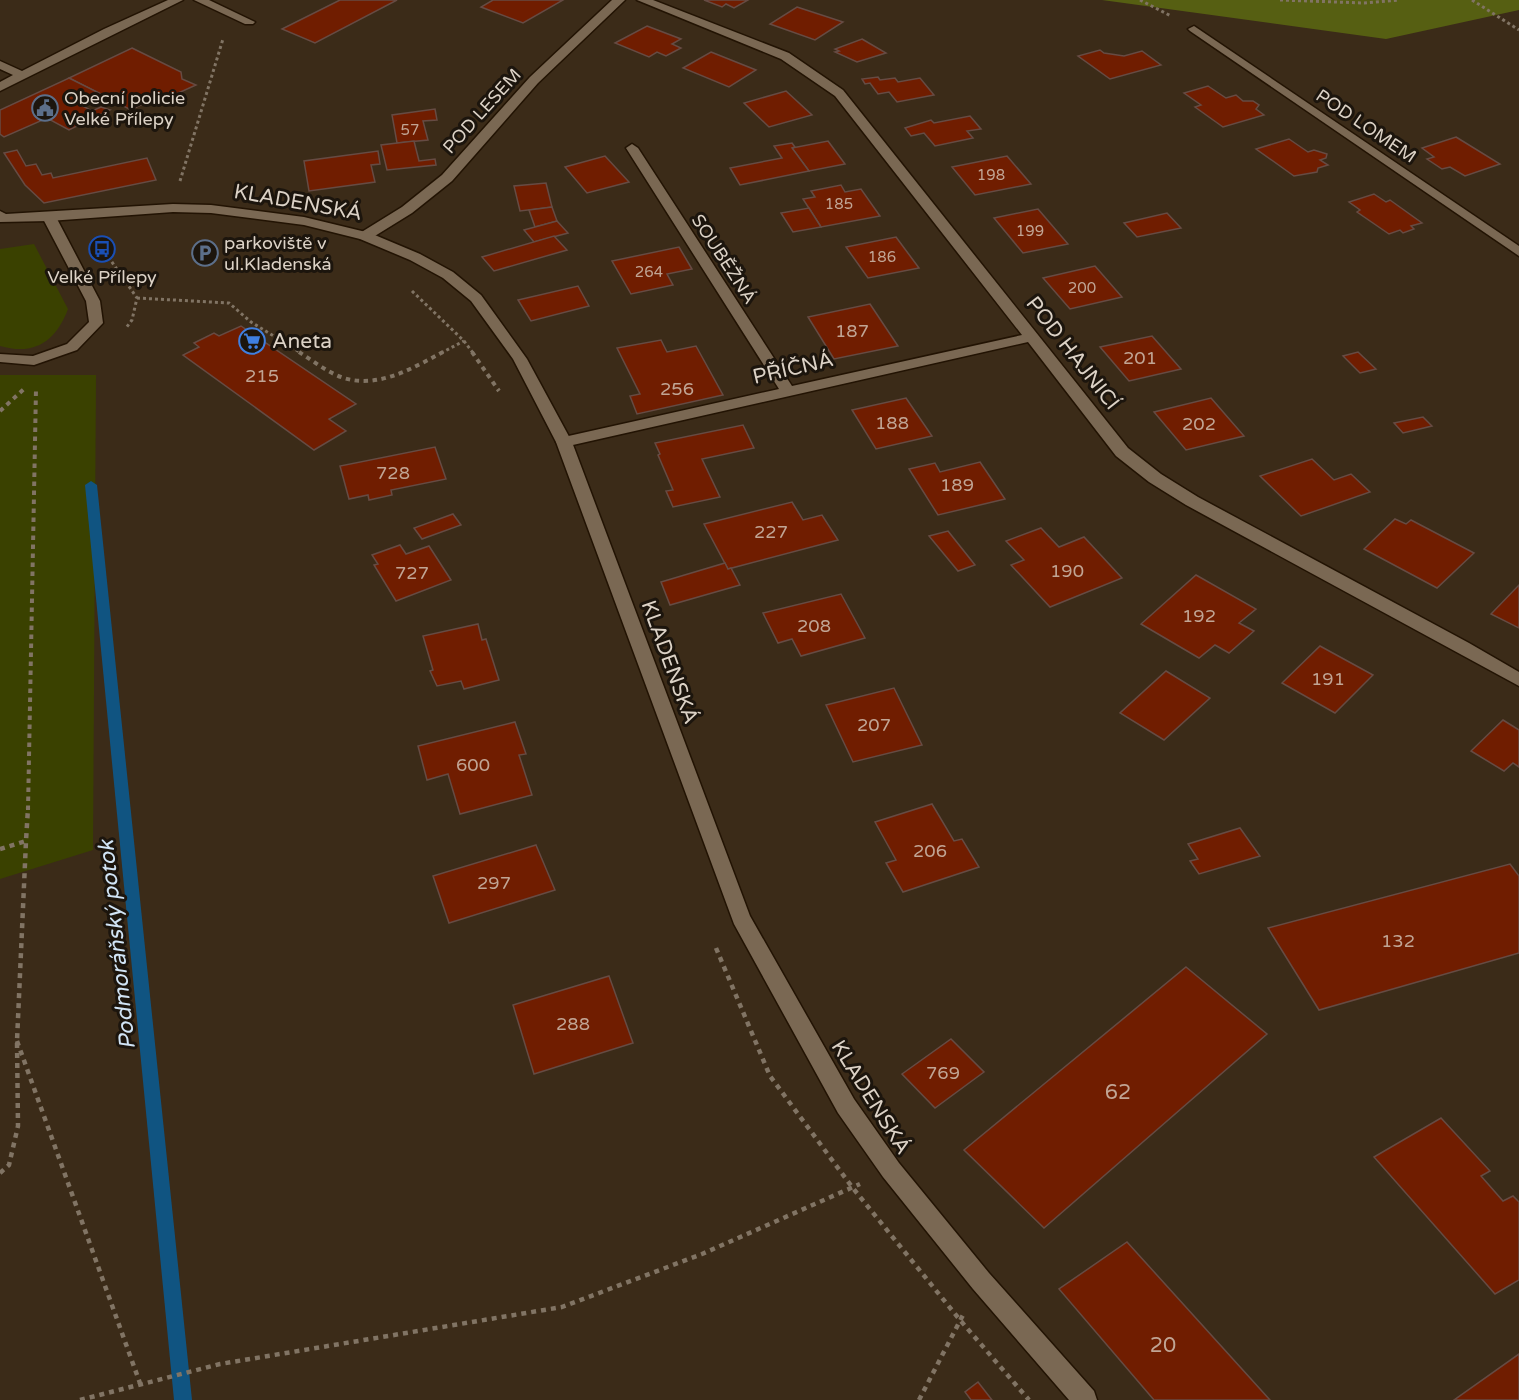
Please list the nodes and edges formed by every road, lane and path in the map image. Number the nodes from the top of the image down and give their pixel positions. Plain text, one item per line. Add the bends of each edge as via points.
1 (177, 0) edge
2 (200, 0) edge
3 (619, 0) edge
4 (643, 0) edge
5 (1140, 0) edge
6 (1280, 0) edge
7 (1400, 0) edge
8 (1472, 0) edge
9 (249, 22) dead end
10 (1194, 29) joint
11 (1519, 30) edge
12 (225, 34) dead end
13 (0, 65) edge
14 (22, 75) junction
15 (0, 87) edge
16 (632, 148) dead end
17 (173, 208) junction
18 (49, 217) junction
19 (1, 218) edge
20 (365, 236) junction
21 (104, 251) dead end
22 (1519, 252) edge
23 (404, 286) dead end
24 (137, 298) junction
25 (125, 329) dead end
26 (1032, 337) junction
27 (464, 341) junction
28 (0, 358) edge
29 (29, 384) dead end
30 (37, 385) dead end
31 (787, 390) junction
32 (504, 399) dead end
33 (0, 411) edge
34 (564, 442) junction
35 (1519, 680) edge
36 (26, 841) junction
37 (0, 849) edge
38 (17, 1041) junction
39 (891, 1170) junction
40 (0, 1173) edge
41 (981, 1281) junction
42 (141, 1386) junction
43 (80, 1400) edge
44 (919, 1400) edge
45 (1085, 1400) edge

1 - 14 street
2 - 9 street
3 - 20 street, POD LESEM via 534,80 447,178 407,210
4 - 26 street, POD HAJNICÍ via 785,56 839,93
5 - 10 path
6 - 7 path
8 - 11 path
10 - 22 street, POD LOMEM
12 - 17 path
13 - 14 street
14 - 15 street
16 - 31 street, SOUBĚŽNÁ
17 - 18 street, KLADENSKÁ
17 - 20 street, KLADENSKÁ via 304,221
18 - 19 street, KLADENSKÁ
18 - 28 street via 93,301 96,323 72,347 33,361
20 - 34 street, KLADENSKÁ via 448,275 476,298 520,359
21 - 24 path
23 - 27 path
24 - 25 path via 132,320
24 - 27 path via 229,303 251,322 336,375 362,381 398,376
26 - 31 street, PŘÍČNÁ
26 - 35 street, POD HAJNICÍ via 1122,452 1155,478
27 - 32 path
29 - 33 path
30 - 36 path
31 - 34 street, PŘÍČNÁ
34 - 39 street, KLADENSKÁ via 741,918 846,1106
36 - 37 path
36 - 38 path
38 - 40 path via 18,1126 9,1165
38 - 42 path
39 - 41 street, KLADENSKÁ
39 - 42 path via 702,1254 562,1307 220,1364
41 - 44 path
41 - 45 street, KLADENSKÁ
42 - 43 path

